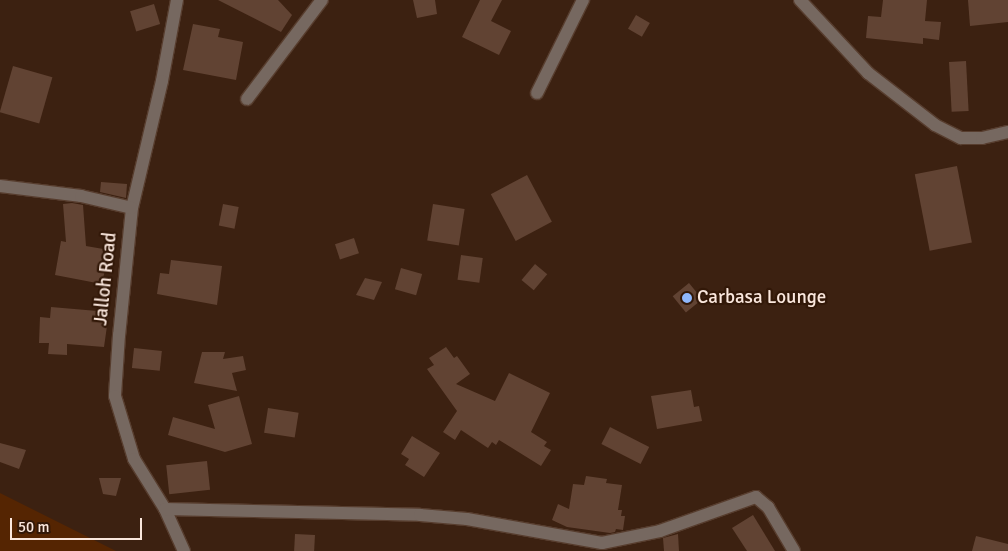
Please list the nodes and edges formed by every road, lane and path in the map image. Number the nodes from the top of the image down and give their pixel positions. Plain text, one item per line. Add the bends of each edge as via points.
1 (177, 0) edge
2 (322, 0) edge
3 (583, 0) edge
4 (801, 0) edge
5 (537, 93) dead end
6 (247, 99) dead end
7 (1008, 132) edge
8 (0, 186) edge
9 (132, 208) junction
10 (165, 509) junction
11 (602, 547) edge
12 (184, 551) edge
13 (794, 551) edge

1 - 9 street, Jalloh Road
2 - 6 street
3 - 5 street
4 - 7 street via 868,73 935,125 961,138 982,138
8 - 9 street via 81,196
9 - 10 street, Jalloh Road via 118,335 115,396 134,459
10 - 11 street via 467,519
10 - 12 street, Jalloh Road
11 - 13 street via 660,531 756,497 768,507

